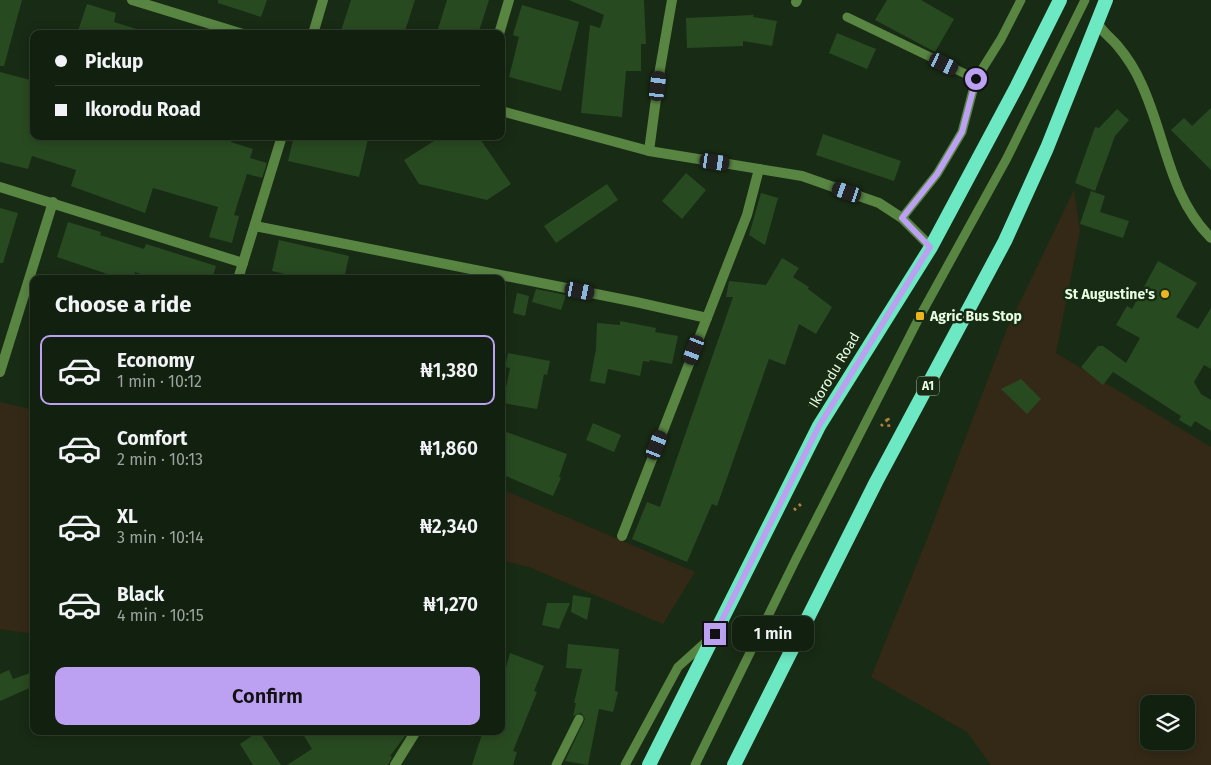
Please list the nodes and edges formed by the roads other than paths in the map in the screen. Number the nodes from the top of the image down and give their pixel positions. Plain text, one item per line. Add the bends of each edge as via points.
1 (132, 0) edge
2 (323, 0) edge
3 (509, 0) edge
4 (672, 0) edge
5 (1021, 0) edge
6 (1060, 0) edge
7 (1085, 0) edge
8 (1106, 0) edge
9 (847, 17) dead end
10 (1097, 22) junction
11 (230, 30) edge
12 (314, 30) edge
13 (500, 30) edge
14 (976, 79) junction
15 (505, 112) edge
16 (281, 140) edge
17 (649, 151) junction
18 (759, 168) junction
19 (0, 187) edge
20 (53, 202) junction
21 (902, 218) junction
22 (255, 226) junction
23 (1211, 238) edge
24 (930, 247) junction
25 (243, 263) junction
26 (467, 274) edge
27 (30, 275) edge
28 (239, 275) edge
29 (30, 276) edge
30 (505, 280) edge
31 (706, 318) junction
32 (0, 372) edge
33 (622, 536) dead end
34 (715, 634) junction
35 (579, 719) dead end
36 (414, 735) edge
37 (395, 765) edge
38 (556, 765) edge
39 (625, 765) edge
40 (649, 765) edge
41 (695, 765) edge
42 (734, 765) edge

1 - 11 street
2 - 12 street
3 - 13 street
4 - 17 street
5 - 14 lane
6 - 24 highway, Ikorodu Road
7 - 41 lane via 1007,158 920,316 800,550
8 - 10 highway, A1
9 - 14 lane
10 - 23 street via 1130,61 1142,85 1174,180 1198,225
10 - 42 highway, A1 via 1047,148 1005,241 876,482
14 - 21 lane via 962,132 937,174
15 - 17 street
16 - 22 street
17 - 18 street
18 - 21 street via 802,176 879,202
18 - 31 street via 747,215
19 - 20 street
20 - 25 street
20 - 27 street
21 - 24 street
22 - 25 street
22 - 26 street
24 - 34 highway, Ikorodu Road via 819,426
25 - 28 street
29 - 32 street
30 - 31 street via 636,302
31 - 33 street
34 - 39 lane via 678,667
34 - 40 highway, Ikorodu Road
35 - 38 lane
36 - 37 street

